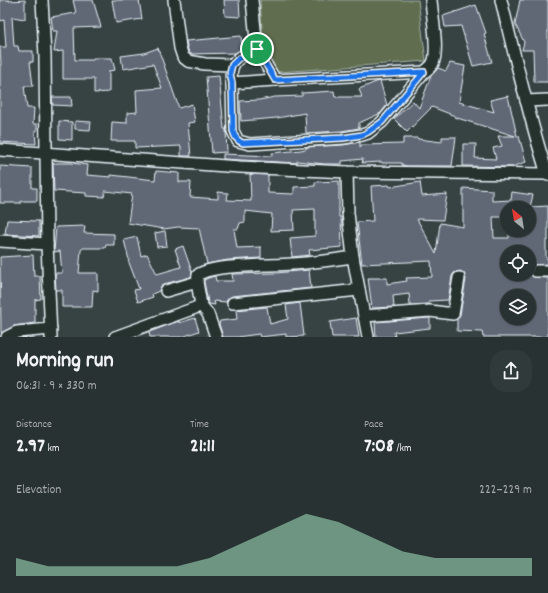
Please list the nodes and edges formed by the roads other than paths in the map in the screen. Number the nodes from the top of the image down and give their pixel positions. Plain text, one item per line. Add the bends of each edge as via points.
1 (42, 0) edge
2 (174, 0) edge
3 (252, 0) edge
4 (431, 0) edge
5 (500, 0) edge
6 (257, 49) junction
7 (232, 65) junction
8 (424, 72) junction
9 (275, 80) junction
10 (232, 83) junction
11 (548, 100) edge
12 (526, 101) junction
13 (0, 150) edge
14 (46, 154) junction
15 (347, 172) junction
16 (547, 175) edge
17 (0, 241) edge
18 (47, 244) junction
19 (352, 257) junction
20 (536, 271) dead end
21 (548, 271) edge
22 (459, 278) dead end
23 (197, 282) junction
24 (359, 290) junction
25 (166, 291) dead end
26 (233, 303) dead end
27 (201, 304) junction
28 (364, 316) junction
29 (51, 333) edge
30 (7, 337) edge
31 (115, 337) edge
32 (216, 337) edge
33 (368, 337) edge

1 - 14 street
2 - 7 street via 182,57 188,61 205,64
3 - 6 street
4 - 8 street via 434,56 432,64
5 - 12 street
6 - 7 street
6 - 9 street
7 - 10 street
8 - 9 street
8 - 10 street via 382,122 362,135 250,144 235,138
9 - 10 street
11 - 12 street
12 - 16 street
13 - 14 street
14 - 15 street
14 - 18 street
15 - 16 street
15 - 19 street
17 - 18 street
18 - 29 street
19 - 23 street via 207,270 198,275
19 - 24 street
20 - 21 street
22 - 28 street via 453,314 430,311
23 - 25 street
23 - 27 street
24 - 26 street
24 - 28 street
27 - 31 street
27 - 32 street via 208,314
28 - 33 street
29 - 30 street via 17,332

